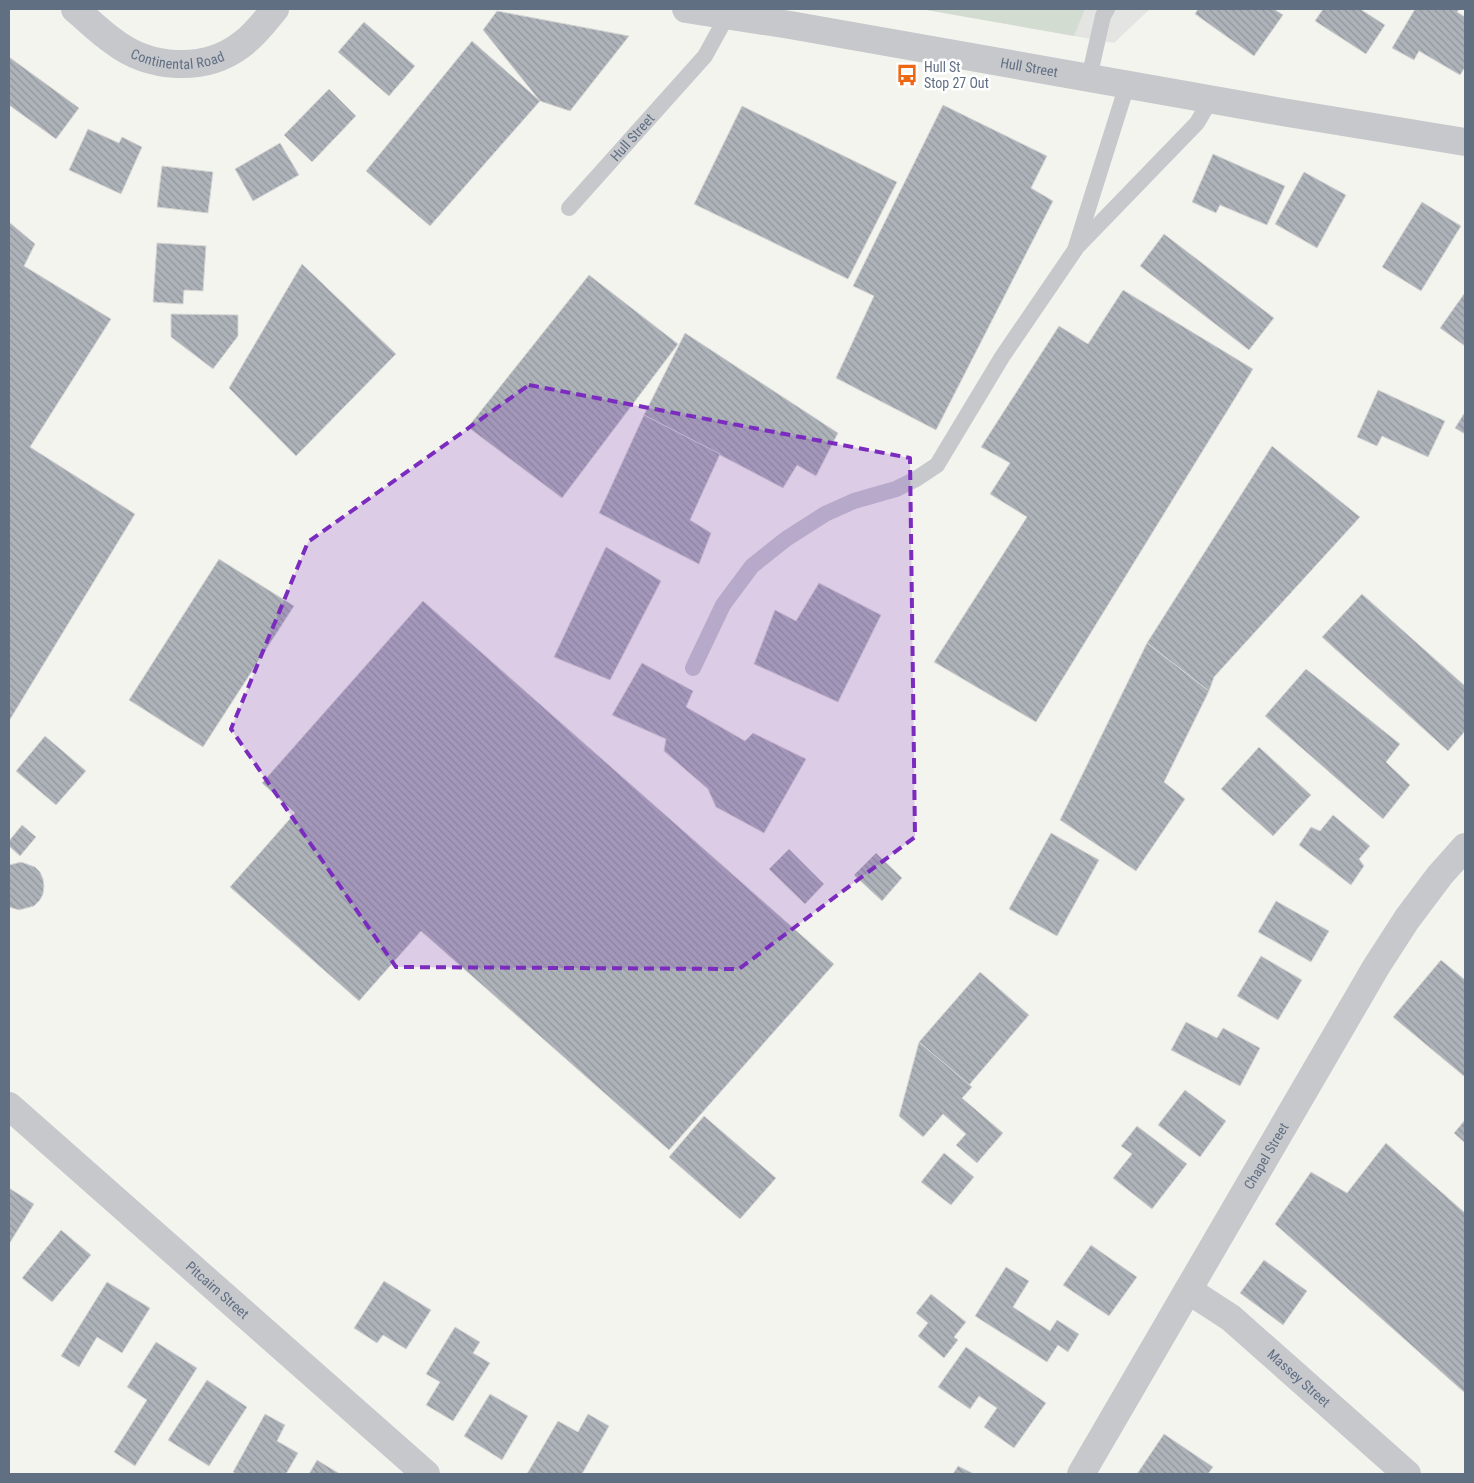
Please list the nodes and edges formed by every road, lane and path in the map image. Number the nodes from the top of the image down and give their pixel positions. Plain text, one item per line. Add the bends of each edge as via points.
1 (75, 9) edge
2 (275, 9) edge
3 (686, 9) edge
4 (1107, 9) edge
5 (727, 16) junction
6 (792, 17) edge
7 (1089, 78) junction
8 (1128, 84) junction
9 (1211, 99) junction
10 (1465, 142) edge
11 (568, 208) dead end
12 (1075, 250) junction
13 (692, 668) dead end
14 (1465, 847) edge
15 (9, 1106) edge
16 (1188, 1290) junction
17 (426, 1474) edge
18 (1081, 1474) edge
19 (1407, 1474) edge

1 - 2 street, Continental Road via 114,42 138,56 179,65 223,56 242,45
3 - 5 street, Hull Street
4 - 7 lane
5 - 6 street, Hull Street
5 - 11 lane, Hull Street via 705,56
6 - 7 street, Hull Street
7 - 8 street, Hull Street
8 - 9 street, Hull Street
8 - 12 lane
9 - 10 street, Hull Street
9 - 12 lane via 1197,123
12 - 13 lane via 1002,357 936,466 896,489 854,501 825,514 752,566 723,605
14 - 16 street, Chapel Street via 1440,875 1381,959
15 - 17 street, Pitcairn Street
16 - 18 street, Chapel Street
16 - 19 street, Massey Street via 1231,1318

